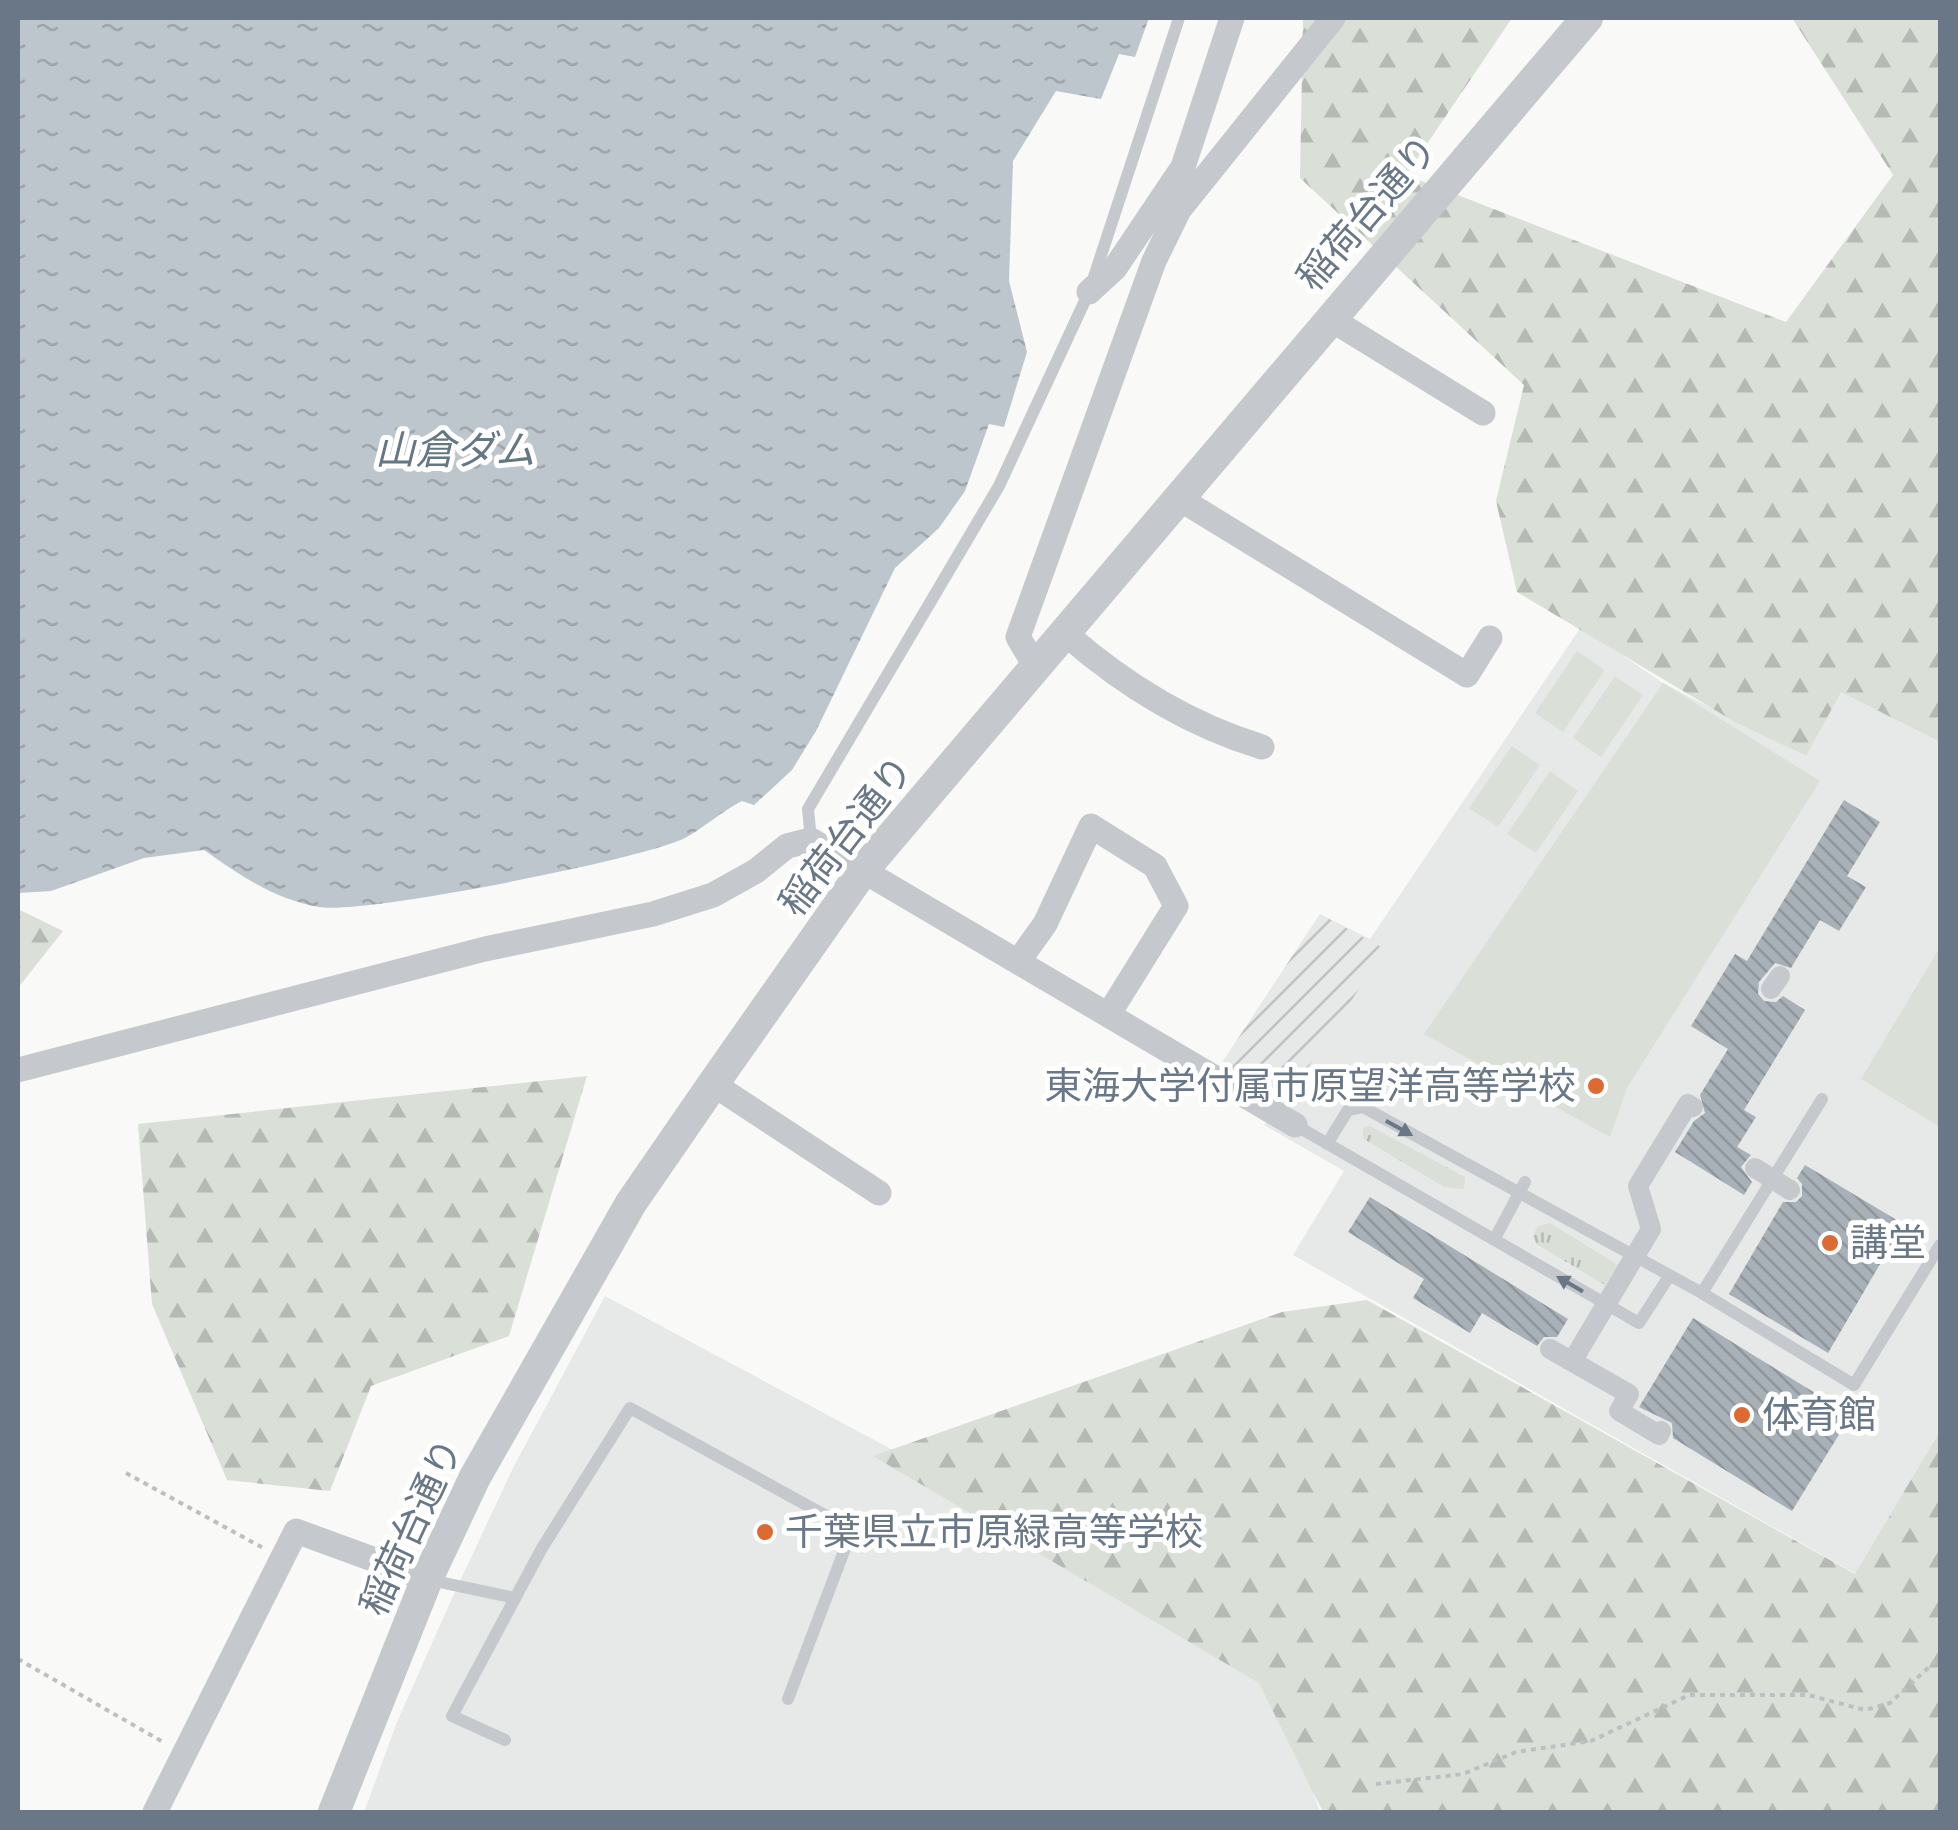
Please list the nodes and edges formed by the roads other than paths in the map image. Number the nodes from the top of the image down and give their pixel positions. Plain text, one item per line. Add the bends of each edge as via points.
1 (1179, 18) edge
2 (1232, 18) edge
3 (1332, 18) edge
4 (1587, 18) edge
5 (1089, 292) junction
6 (1330, 318) junction
7 (1483, 413) dead end
8 (1180, 498) junction
9 (1066, 634) junction
10 (1490, 638) dead end
11 (1036, 668) junction
12 (1262, 748) dead end
13 (811, 840) junction
14 (864, 869) junction
15 (1020, 959) junction
16 (1110, 1012) junction
17 (18, 1070) edge
18 (713, 1084) junction
19 (1822, 1099) dead end
20 (1692, 1108) dead end
21 (1295, 1125) joint
22 (1327, 1144) junction
23 (1755, 1168) dead end
24 (1522, 1188) junction
25 (1790, 1190) dead end
26 (880, 1194) dead end
27 (1494, 1240) junction
28 (1940, 1245) edge
29 (1668, 1278) junction
30 (1702, 1292) junction
31 (1550, 1349) dead end
32 (1573, 1360) junction
33 (1662, 1431) dead end
34 (427, 1580) junction
35 (515, 1598) junction
36 (788, 1699) dead end
37 (505, 1740) dead end
38 (155, 1812) edge
39 (334, 1812) edge

1 - 5 lane
2 - 5 street via 1183,167 1115,268
3 - 11 street via 1178,210 1154,261 1018,637
4 - 6 street, 稲荷台通り
5 - 13 lane via 999,486 808,809
6 - 7 street
6 - 8 street, 稲荷台通り
8 - 9 street, 稲荷台通り
8 - 10 street via 1467,674
9 - 11 street, 稲荷台通り
9 - 12 street via 1152,698
11 - 14 street, 稲荷台通り
13 - 14 street
13 - 17 street via 787,846 712,894 654,914 485,950
14 - 15 street
14 - 18 street, 稲荷台通り
15 - 16 street
15 - 16 street via 1045,924 1091,826 1155,866 1176,906
16 - 21 street
18 - 26 street
18 - 34 street, 稲荷台通り via 631,1203 475,1477
19 - 30 lane
20 - 32 street, bridge via 1688,1104 1638,1186 1652,1228
21 - 22 lane
22 -> 24 lane via 1348,1110 1363,1108
22 - 27 lane
23 - 25 street, bridge
24 - 27 lane
24 - 29 lane
29 -> 27 lane via 1639,1323
28 - 30 lane via 1854,1385
29 - 30 lane
31 - 32 street
32 - 33 street via 1629,1394 1619,1411
34 - 35 lane
34 - 38 street via 296,1530
34 - 39 street, 稲荷台通り
35 - 36 lane via 630,1408 852,1530
35 - 37 lane via 452,1716

